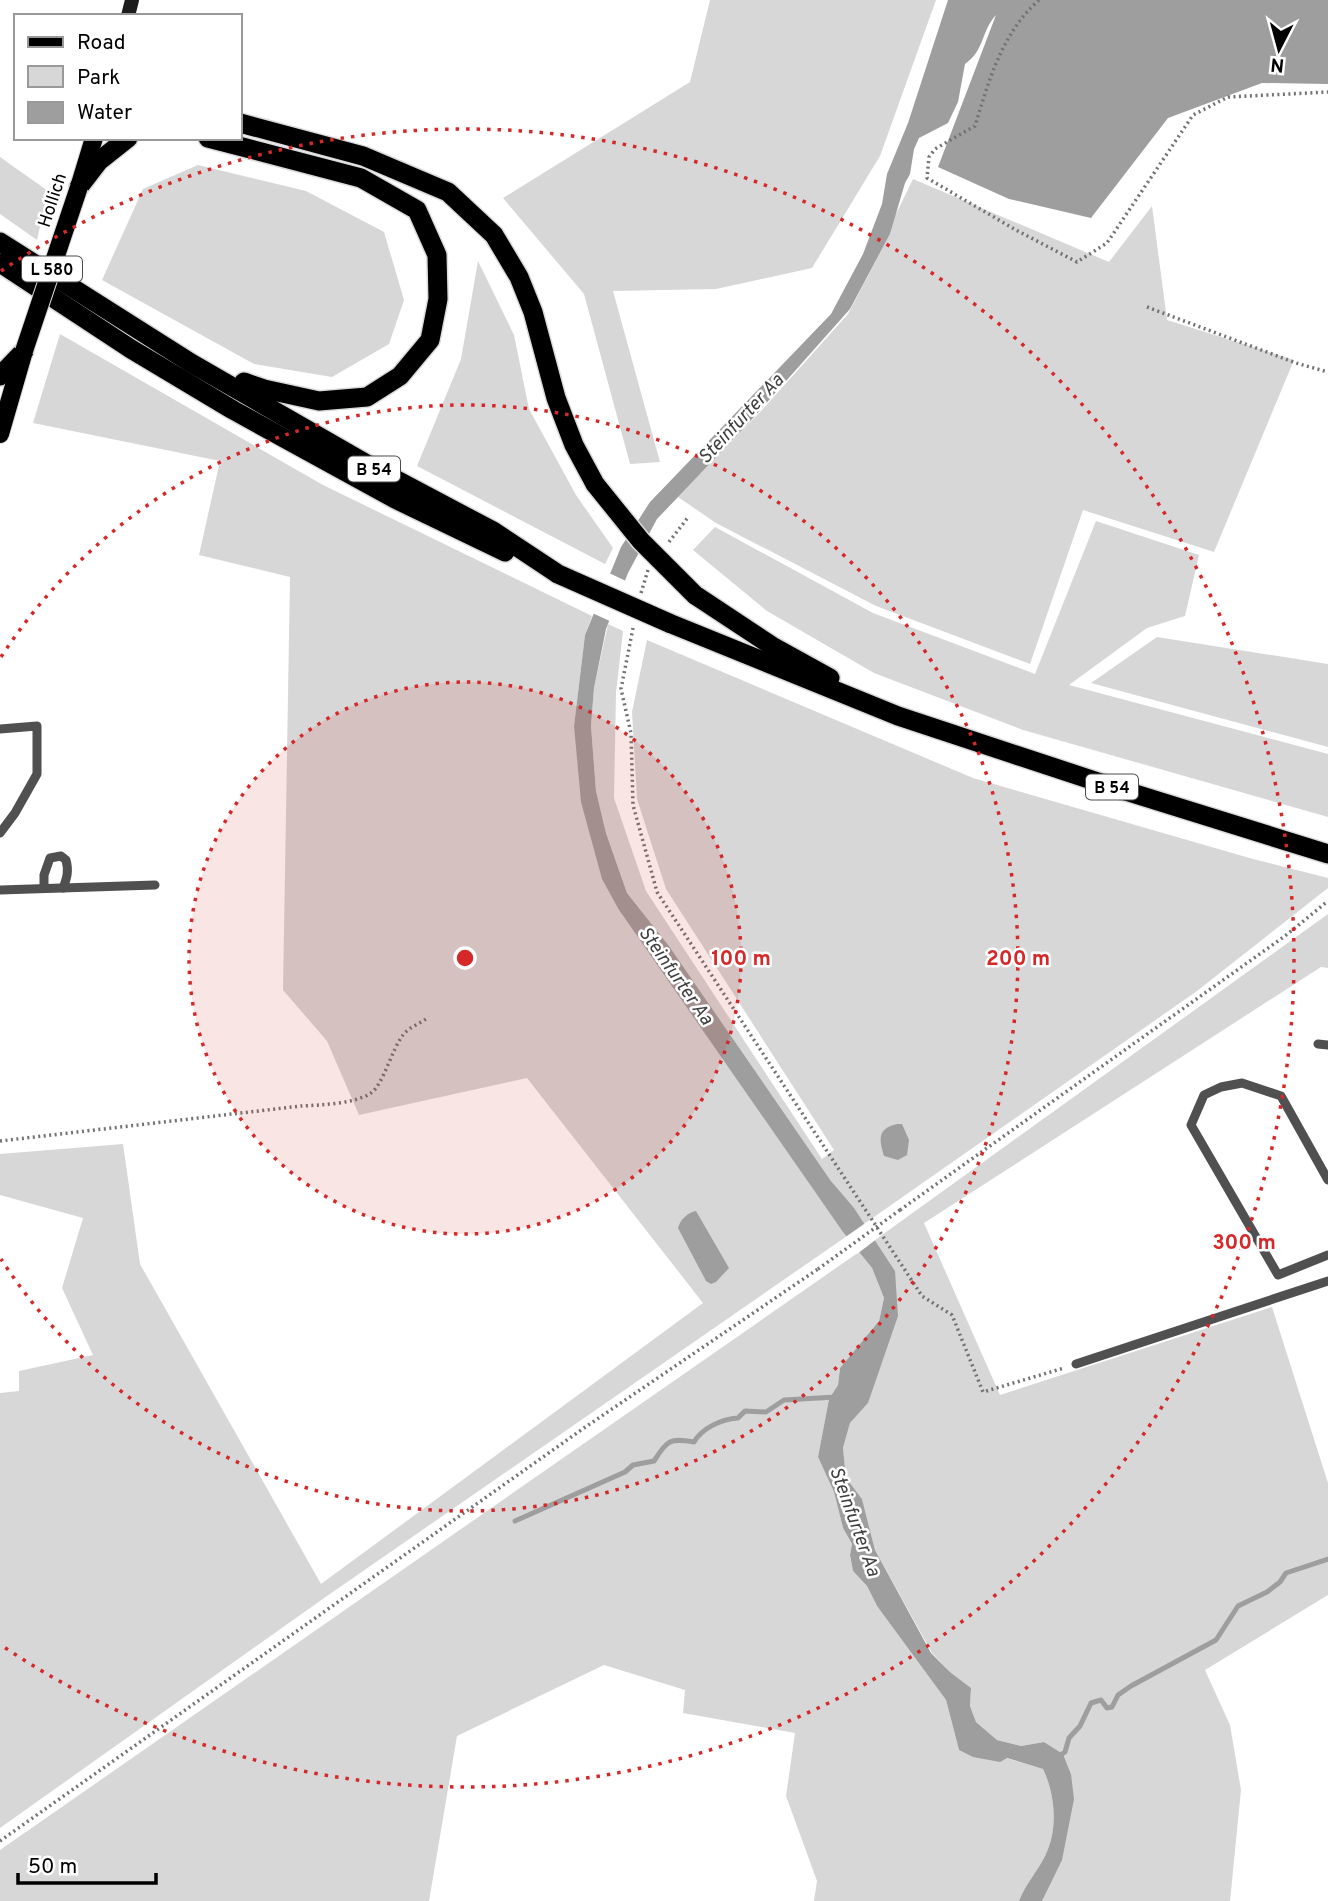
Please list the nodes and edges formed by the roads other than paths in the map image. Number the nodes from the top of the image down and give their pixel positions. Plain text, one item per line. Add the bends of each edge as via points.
1 (242, 124) edge
2 (93, 140) edge
3 (126, 140) edge
4 (216, 140) edge
5 (79, 187) junction
6 (0, 242) edge
7 (0, 262) edge
8 (24, 351) junction
9 (191, 363) junction
10 (0, 376) edge
11 (0, 434) edge
12 (558, 574) junction
13 (898, 716) junction
14 (0, 729) edge
15 (0, 833) edge
16 (1328, 853) edge
17 (155, 885) dead end
18 (44, 888) junction
19 (62, 888) junction
20 (0, 890) edge
21 (1328, 1180) edge
22 (1328, 1255) edge
23 (1328, 1281) edge
24 (1076, 1364) road end

1 - 13 highway, bridge via 363,156 448,192 494,235 524,289 574,445 594,484 641,541 695,595 772,646
2 - 5 main road, Hollich / L 580
3 - 5 highway
4 - 9 highway via 360,177 417,210 437,255 438,299 430,340 400,376 367,397 319,401 264,389
5 - 8 main road, Hollich / L 580, bridge
6 - 9 highway, B 54
7 - 12 highway, B 54 via 233,411 395,499
8 - 10 highway
8 - 11 main road, Hollich / L 580
9 - 12 highway, B 54 via 493,531
12 - 13 highway, B 54, bridge
13 - 16 highway, B 54
14 - 15 lane via 37,726 37,774
17 - 19 lane
18 - 19 lane
18 - 19 lane via 46,867 50,858 57,856 66,860 68,868
18 - 20 lane
21 - 22 lane via 1281,1096 1241,1083 1204,1095 1191,1125 1278,1275
23 - 24 lane

